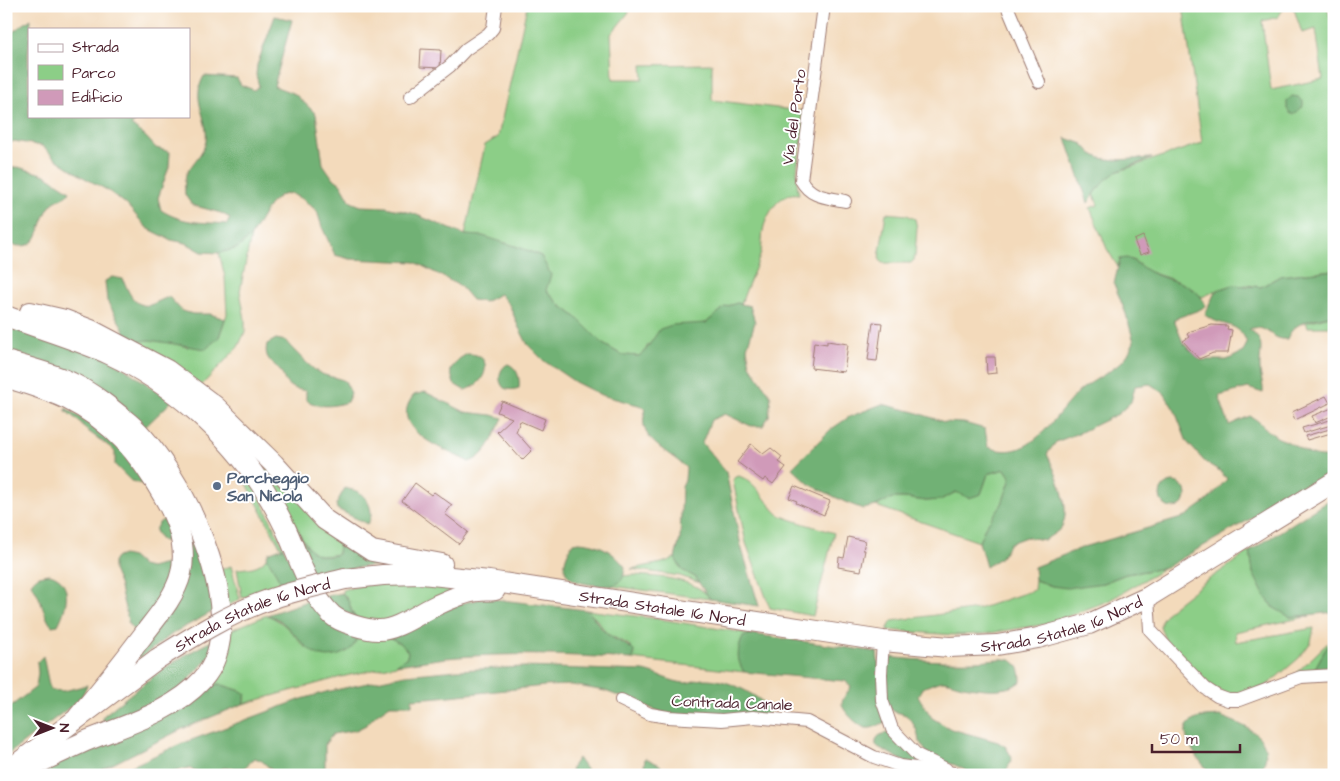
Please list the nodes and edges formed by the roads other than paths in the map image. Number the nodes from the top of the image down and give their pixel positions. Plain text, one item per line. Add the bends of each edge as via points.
1 (496, 6) edge
2 (824, 6) edge
3 (1007, 6) edge
4 (1039, 82) dead end
5 (410, 97) dead end
6 (845, 201) dead end
7 (6, 308) edge
8 (6, 316) edge
9 (6, 361) edge
10 (6, 377) edge
11 (1334, 482) edge
12 (530, 587) junction
13 (578, 595) junction
14 (1148, 596) junction
15 (883, 641) junction
16 (1334, 675) edge
17 (621, 700) dead end
18 (78, 717) junction
19 (6, 772) edge
20 (956, 774) edge
21 (14, 775) edge

1 - 5 street via 493,28 488,34
2 - 6 street, Via del Porto via 801,180 806,190
3 - 4 street
7 - 13 main road via 65,320 91,330 167,370 215,406 325,520 372,551 485,569
8 - 12 main road via 110,355 161,384 197,413 235,450 264,489 288,533 300,564 333,616 380,631 472,592
9 - 21 main road via 73,383 100,400 130,424 165,464 194,519 213,567 220,602 221,640 216,659 202,680 181,697 159,711 64,750
10 - 18 main road via 67,399 121,436 149,471 170,507 180,535 181,573 173,594
11 - 14 main road, Strada Statale 16 Nord
12 - 13 main road, Strada Statale 16 Nord
12 - 18 main road, Strada Statale 16 Nord, bridge via 422,574 383,575 345,579 275,598 200,632
13 - 15 main road, Strada Statale 16 Nord
14 - 15 main road, Strada Statale 16 Nord via 1089,624 1005,644 949,647
14 - 16 street via 1150,630 1205,688 1217,696 1239,700 1301,677
15 - 20 street, Contrada Canale via 882,700 892,729 917,755
17 - 20 street, Contrada Canale via 650,714 668,717 722,720 753,717 807,722 868,754 900,766
18 - 19 main road, Strada Statale 16 Nord

